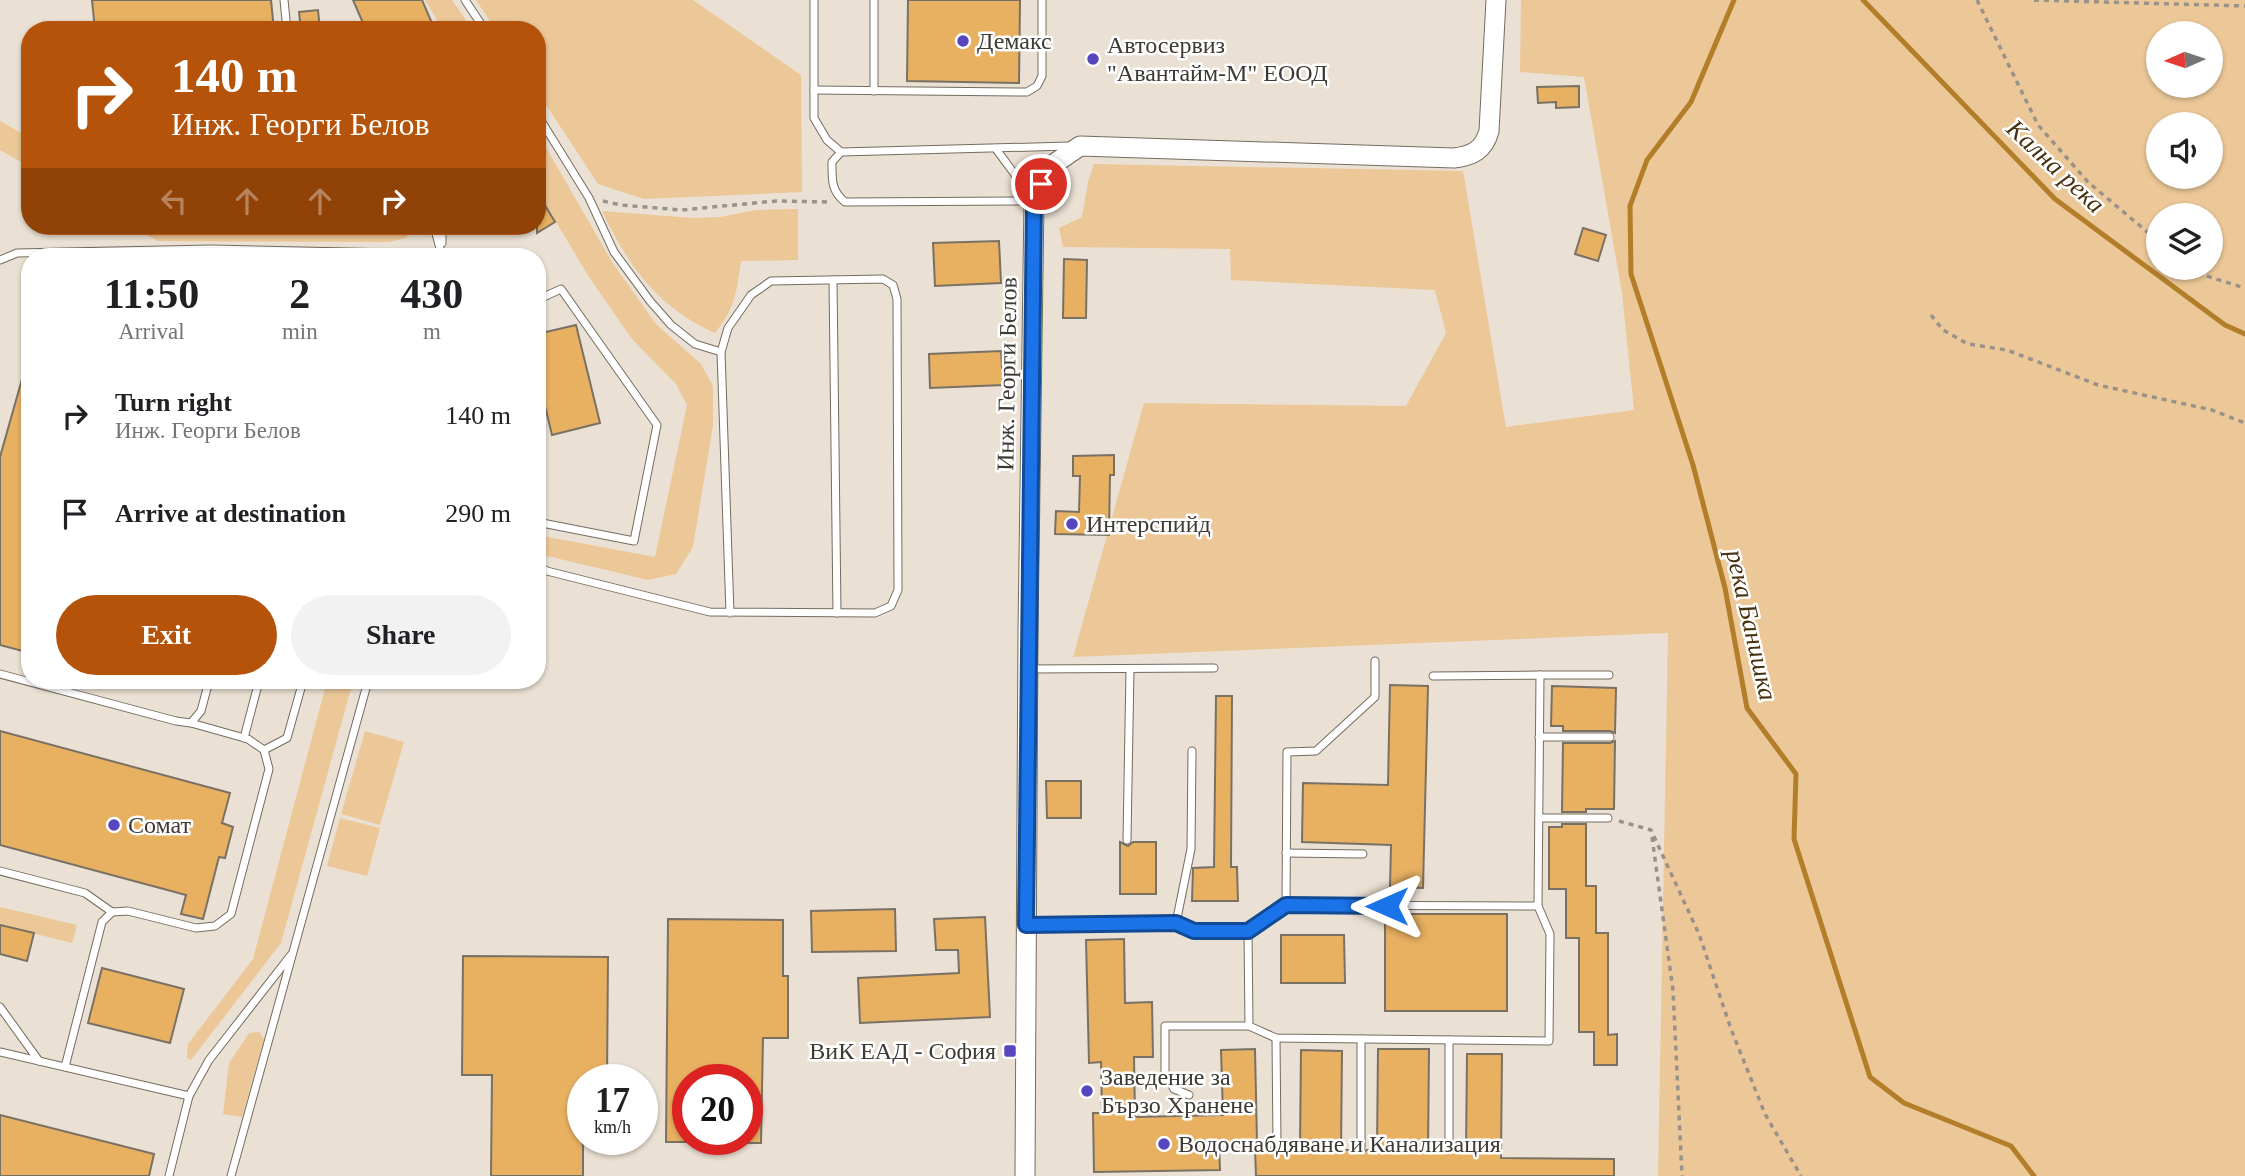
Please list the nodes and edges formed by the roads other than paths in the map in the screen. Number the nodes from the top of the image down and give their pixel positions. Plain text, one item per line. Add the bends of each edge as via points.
1 (284, 0) edge
2 (465, 0) edge
3 (814, 0) edge
4 (874, 0) edge
5 (1042, 0) edge
6 (1496, 0) edge
7 (285, 21) edge
8 (479, 21) edge
9 (814, 90) junction
10 (874, 91) junction
11 (546, 129) edge
12 (1080, 146) junction
13 (996, 149) junction
14 (841, 152) junction
15 (1034, 201) junction
16 (21, 253) edge
17 (0, 260) edge
18 (833, 280) junction
19 (546, 296) edge
20 (721, 352) junction
21 (546, 524) edge
22 (546, 570) edge
23 (730, 613) junction
24 (837, 613) junction
25 (1375, 661) dead end
26 (1214, 668) dead end
27 (1027, 669) junction
28 (1130, 669) junction
29 (0, 674) edge
30 (1539, 675) junction
31 (1609, 675) dead end
32 (1433, 676) dead end
33 (21, 680) edge
34 (56, 689) edge
35 (207, 689) edge
36 (257, 689) edge
37 (301, 689) edge
38 (366, 689) edge
39 (191, 723) junction
40 (1539, 737) junction
41 (1610, 737) dead end
42 (244, 738) junction
43 (264, 750) junction
44 (1192, 751) dead end
45 (1539, 818) junction
46 (1608, 818) road end
47 (1127, 840) dead end
48 (1286, 853) junction
49 (1363, 854) dead end
50 (0, 871) edge
51 (1286, 905) junction
52 (1538, 906) junction
53 (112, 912) junction
54 (1176, 923) junction
55 (1026, 925) junction
56 (1248, 931) junction
57 (294, 951) junction
58 (0, 1007) edge
59 (1249, 1026) junction
60 (1276, 1038) junction
61 (1361, 1039) junction
62 (1449, 1040) junction
63 (0, 1052) edge
64 (40, 1061) junction
65 (65, 1067) junction
66 (1189, 1095) dead end
67 (189, 1096) junction
68 (1276, 1145) dead end
69 (1361, 1148) dead end
70 (1449, 1148) dead end
71 (169, 1176) edge
72 (232, 1176) edge
73 (1024, 1176) edge

1 - 7 lane
2 - 8 lane
3 - 9 lane
4 - 10 lane
5 - 10 lane via 1042,76 1027,92
6 - 12 street via 1489,131 1473,154 1454,158
9 - 10 lane
9 - 14 lane via 814,118 827,141
11 - 20 lane via 589,198 614,252 650,301 695,344
12 - 13 lane
12 - 15 street, Инж. Георги Белов via 1048,168
13 - 14 lane
13 - 15 lane
14 - 15 lane via 832,162 832,184 845,202
15 - 27 street, Инж. Георги Белов
16 - 17 lane
18 - 20 lane via 771,281 751,295 728,328
18 - 24 lane
18 - 24 lane via 883,279 893,285 897,299 898,590 891,606 875,613
19 - 21 lane via 561,289 657,425 634,541
20 - 23 lane
22 - 23 lane via 709,612
23 - 24 lane
25 - 48 lane via 1375,697 1316,751 1287,752
26 - 28 lane
27 - 28 lane
27 - 55 street, Инж. Георги Белов
28 - 47 lane
29 - 33 lane
30 - 31 lane
30 - 32 lane
30 - 40 lane
34 - 39 lane
35 - 39 lane via 201,712
36 - 42 lane
37 - 43 lane via 287,738
38 - 57 lane
39 - 42 lane
40 - 41 lane
40 - 45 lane
42 - 43 lane
43 - 53 lane via 269,769 230,914 215,926 196,928 128,911
44 - 54 lane via 1191,849
45 - 46 lane
45 - 52 lane
48 - 49 lane
48 - 51 lane
50 - 53 lane via 85,893
51 - 52 lane
51 - 56 lane
52 - 62 lane via 1550,934 1549,1041
53 - 65 lane via 102,922
54 - 55 lane
54 - 56 lane via 1194,931
55 - 73 street, Инж. Георги Белов
56 - 59 lane
57 - 67 lane via 209,1060
57 - 72 lane
58 - 64 lane
59 - 60 lane
59 - 66 lane via 1165,1027 1165,1073 1174,1089
60 - 61 lane
60 - 68 lane
61 - 62 lane
61 - 69 lane
62 - 70 lane
63 - 64 lane
64 - 65 lane
65 - 67 lane
67 - 71 lane

